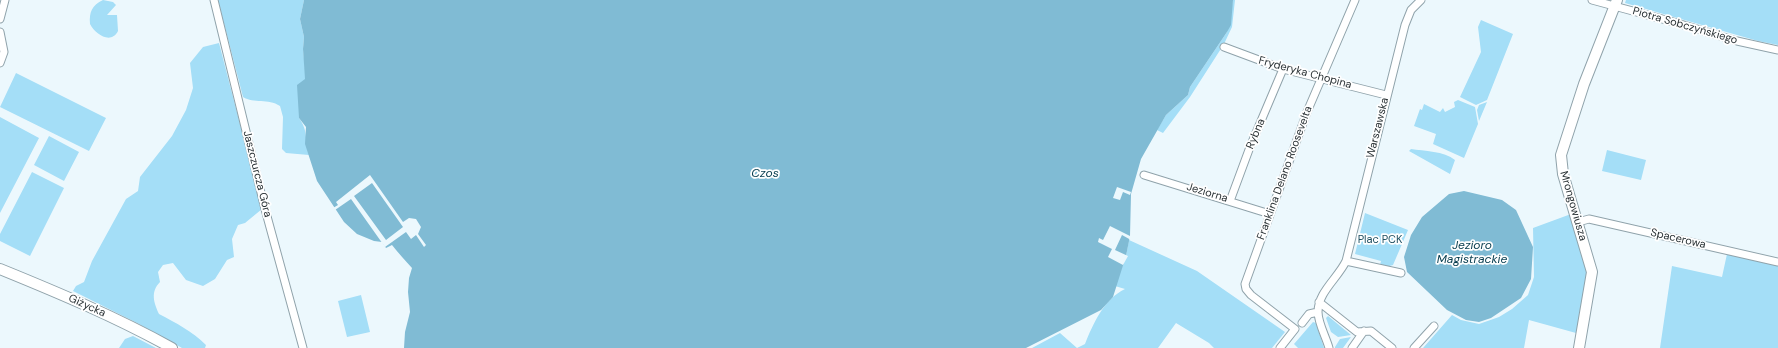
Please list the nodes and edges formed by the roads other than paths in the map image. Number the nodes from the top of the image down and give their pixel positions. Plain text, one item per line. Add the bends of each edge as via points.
1 (5, 0) edge
2 (214, 0) edge
3 (1355, 0) edge
4 (1421, 0) edge
5 (1592, 0) edge
6 (1616, 3) edge
7 (0, 19) edge
8 (0, 32) edge
9 (1224, 47) dead end
10 (2, 48) edge
11 (1778, 50) edge
12 (0, 64) edge
13 (1283, 69) junction
14 (1321, 78) junction
15 (1386, 94) junction
16 (1144, 175) dead end
17 (1230, 200) junction
18 (1270, 214) junction
19 (1578, 222) junction
20 (1346, 261) junction
21 (1778, 262) edge
22 (0, 269) edge
23 (1401, 273) dead end
24 (1320, 302) junction
25 (1318, 312) junction
26 (1302, 323) dead end
27 (1434, 326) dead end
28 (1364, 331) junction
29 (172, 348) edge
30 (302, 348) edge
31 (1280, 348) edge
32 (1329, 348) edge
33 (1352, 348) edge
34 (1392, 348) edge
35 (1414, 348) edge
36 (1579, 348) edge

1 - 7 street
2 - 30 street, Jaszczurcza Góra
3 - 14 street, Franklina Delano Roosevelta
4 - 15 street, Warszawska via 1407,18
5 - 6 street, Piotra Sobczyńskiego
6 - 11 street, Piotra Sobczyńskiego via 1737,41
6 - 19 street, Mrongowiusza via 1584,84 1561,155 1563,174
8 - 10 street
9 - 13 street, Fryderyka Chopina
10 - 12 street via 4,52
13 - 14 street, Fryderyka Chopina
13 - 17 street, Rybna
14 - 15 street, Fryderyka Chopina
14 - 18 street, Franklina Delano Roosevelta
15 - 20 street, Warszawska
16 - 17 street, Jeziorna
17 - 18 street, Jeziorna
18 - 31 street, Franklina Delano Roosevelta via 1245,284 1246,289 1260,302 1295,329
19 - 21 street, Spacerowa via 1589,219
19 - 36 street, Mrongowiusza via 1592,272
20 - 23 street
20 - 24 street, Warszawska
22 - 29 street, Giżycka via 81,302
24 - 25 street
24 - 28 street via 1357,332
25 - 26 street via 1309,314
25 - 32 street
27 - 35 street
28 - 33 street
28 - 34 street via 1371,331

